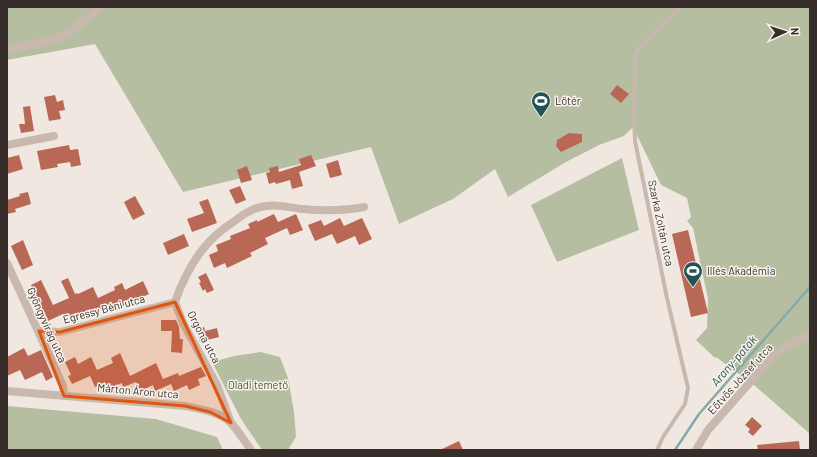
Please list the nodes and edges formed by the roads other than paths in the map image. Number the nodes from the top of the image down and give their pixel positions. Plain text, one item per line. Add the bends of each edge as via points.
1 (101, 7) edge
2 (681, 7) edge
3 (7, 50) edge
4 (54, 136) dead end
5 (7, 145) edge
6 (364, 207) dead end
7 (7, 263) edge
8 (175, 302) junction
9 (39, 332) junction
10 (810, 335) edge
11 (7, 391) edge
12 (64, 396) junction
13 (231, 423) junction
14 (251, 450) edge
15 (656, 450) edge
16 (696, 450) edge

1 - 3 street via 62,37
2 - 15 lane, Szarka Zoltán utca via 641,45 636,56 635,141 688,388 685,404
4 - 5 street
6 - 8 street, Orgona utca via 332,211 266,206 245,213 213,237 181,285
7 - 9 street, Gyöngyvirág utca
8 - 9 street, Egressy Béni utca via 60,332
8 - 13 street, Orgona utca via 183,323 217,385
9 - 12 street, Gyöngyvirág utca via 63,386
10 - 16 street, Eötvös József utca via 785,346 774,355 708,430
11 - 12 street, Márton Áron utca
12 - 13 street, Márton Áron utca via 185,406 219,415
13 - 14 street, Márton Áron utca

